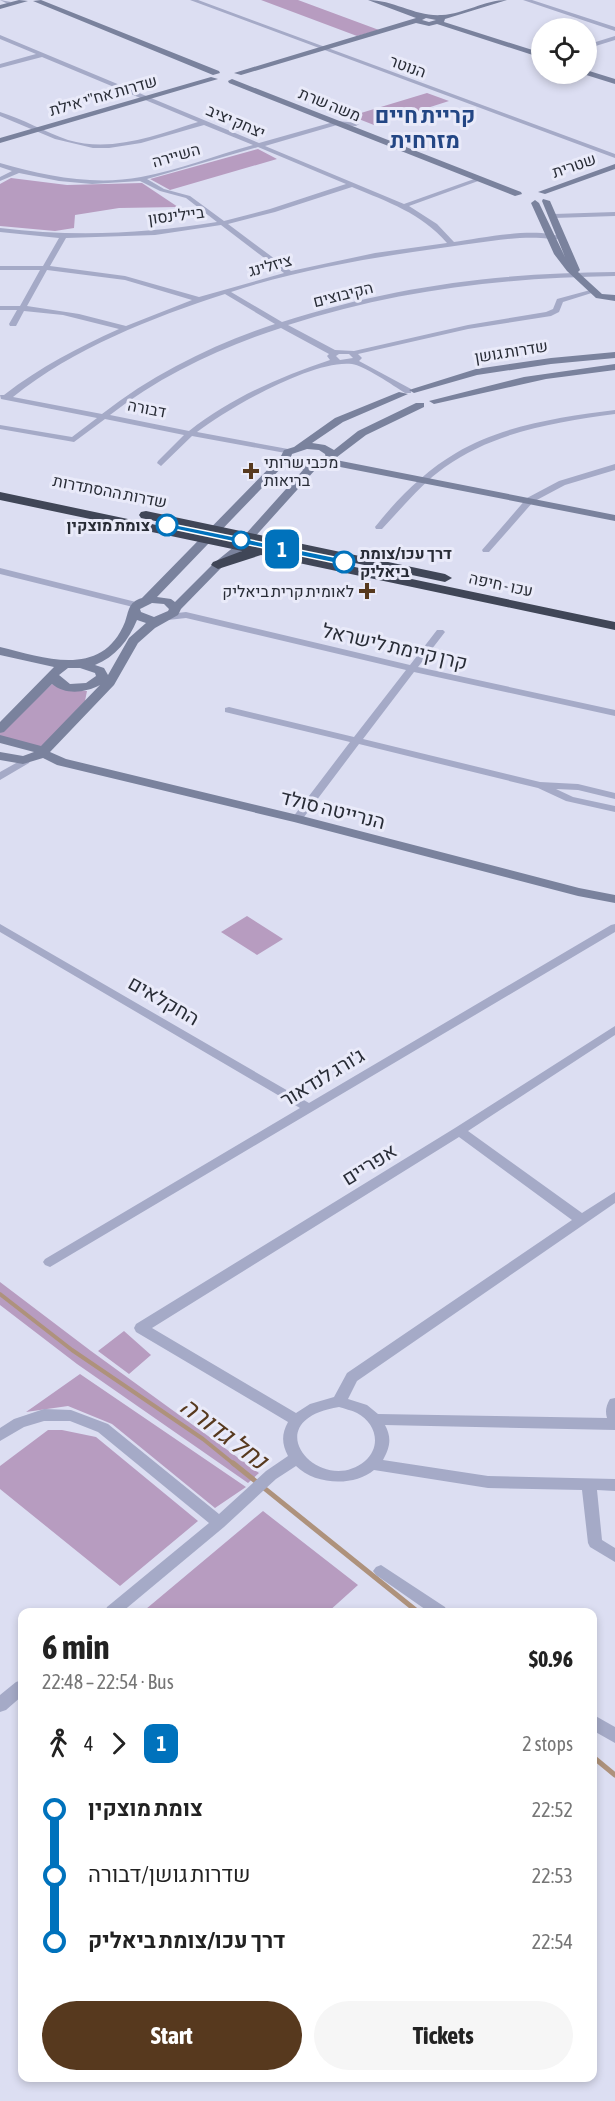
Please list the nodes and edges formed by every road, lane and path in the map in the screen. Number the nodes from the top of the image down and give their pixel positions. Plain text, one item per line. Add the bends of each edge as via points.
1 (37, 0) edge
2 (193, 0) edge
3 (372, 0) edge
4 (488, 0) edge
5 (502, 0) edge
6 (526, 0) edge
7 (10, 2) edge
8 (432, 16) junction
9 (419, 20) junction
10 (440, 20) junction
11 (615, 29) edge
12 (0, 37) edge
13 (615, 38) edge
14 (597, 44) edge
15 (323, 49) junction
16 (531, 52) edge
17 (41, 55) junction
18 (0, 66) edge
19 (215, 76) junction
20 (597, 76) edge
21 (237, 78) junction
22 (615, 82) edge
23 (145, 99) junction
24 (0, 114) edge
25 (203, 123) junction
26 (337, 123) junction
27 (356, 124) junction
28 (37, 129) junction
29 (0, 141) edge
30 (259, 146) junction
31 (615, 156) edge
32 (0, 165) edge
33 (615, 166) edge
34 (18, 171) junction
35 (0, 179) edge
36 (141, 179) junction
37 (479, 179) junction
38 (351, 185) junction
39 (533, 193) junction
40 (535, 203) junction
41 (404, 206) junction
42 (615, 214) edge
43 (554, 216) junction
44 (222, 223) junction
45 (0, 230) edge
46 (64, 235) junction
47 (548, 235) junction
48 (563, 239) junction
49 (452, 244) junction
50 (0, 268) edge
51 (45, 269) junction
52 (289, 273) junction
53 (574, 273) junction
54 (615, 274) edge
55 (225, 291) junction
56 (594, 291) junction
57 (615, 292) edge
58 (615, 298) edge
59 (197, 299) junction
60 (23, 307) junction
61 (0, 308) edge
62 (13, 324) dead end
63 (280, 324) junction
64 (125, 328) junction
65 (615, 354) edge
66 (334, 357) junction
67 (354, 357) junction
68 (615, 367) edge
69 (408, 392) junction
70 (3, 397) edge
71 (434, 401) junction
72 (420, 405) junction
73 (615, 412) edge
74 (100, 416) junction
75 (0, 427) edge
76 (190, 433) junction
77 (299, 447) junction
78 (287, 454) junction
79 (331, 459) junction
80 (161, 463) dead end
81 (312, 467) junction
82 (615, 467) edge
83 (424, 481) junction
84 (0, 485) edge
85 (0, 496) edge
86 (530, 501) junction
87 (226, 517) junction
88 (615, 518) edge
89 (260, 525) junction
90 (174, 527) junction
91 (379, 527) dead end
92 (214, 529) junction
93 (249, 536) junction
94 (286, 544) junction
95 (199, 545) junction
96 (239, 548) junction
97 (486, 550) dead end
98 (266, 553) junction
99 (218, 565) junction
100 (0, 571) edge
101 (139, 605) junction
102 (615, 613) edge
103 (169, 615) junction
104 (615, 626) edge
105 (440, 632) dead end
106 (134, 641) junction
107 (0, 651) edge
108 (0, 657) edge
109 (68, 664) junction
110 (82, 664) junction
111 (411, 669) junction
112 (52, 675) junction
113 (100, 680) junction
114 (83, 710) junction
115 (229, 710) dead end
116 (615, 712) edge
117 (0, 729) edge
118 (0, 739) edge
119 (356, 740) junction
120 (44, 752) junction
121 (0, 756) edge
122 (25, 761) junction
123 (0, 777) edge
124 (540, 785) junction
125 (615, 796) edge
126 (615, 809) edge
127 (297, 819) junction
128 (615, 899) edge
129 (0, 927) edge
130 (615, 927) edge
131 (615, 1030) edge
132 (309, 1108) junction
133 (459, 1131) junction
134 (615, 1197) edge
135 (580, 1219) junction
136 (50, 1262) dead end
137 (339, 1402) junction
138 (615, 1403) edge
139 (376, 1419) junction
140 (296, 1420) junction
141 (615, 1424) edge
142 (0, 1435) edge
143 (297, 1458) junction
144 (372, 1464) junction
145 (589, 1484) junction
146 (615, 1485) edge
147 (219, 1523) junction
148 (615, 1556) edge
149 (381, 1571) dead end
150 (117, 1608) edge
151 (434, 1608) edge
152 (18, 1690) edge
153 (0, 1706) edge
154 (597, 1723) edge
155 (615, 1736) edge

1 - 7 street
1 - 19 street
2 - 15 street, הנוטר
3 - 9 street
4 - 8 street
5 - 10 street
6 - 11 street
8 - 9 street
8 - 10 street
9 - 10 street
9 - 15 street
10 - 16 street
12 - 17 street, יצחק יציב
13 - 14 street
15 - 21 street
15 - 31 street, הנוטר
17 - 18 street
17 - 23 street, יצחק יציב
19 - 21 street
19 - 23 street, שדרות אח"י אילת
20 - 22 street
21 - 26 street, משה שרת
21 - 27 street, משה שרת
23 - 25 street, יצחק יציב
23 - 28 street, שדרות אח"י אילת
24 - 28 street
25 - 28 street via 114,146 78,144
25 - 30 street, יצחק יציב
26 - 27 street, השיירה
26 - 30 street, השיירה
26 - 37 street, משה שרת
27 - 39 street, משה שרת
28 - 29 street, שדרות אח"י אילת
30 - 36 street, השיירה
30 - 38 street, יצחק יציב
32 - 34 street, השיירה
33 - 39 street, שטרית
34 - 35 street
34 - 36 street, השיירה via 92,182
36 - 44 street via 188,197
37 - 39 street, משה שרת
37 - 41 street
38 - 41 street, יצחק יציב
38 - 44 street, ביילינסון
39 - 40 street, שטרית
39 - 40 street via 521,200
39 - 43 street
40 - 47 street
41 - 49 street, יצחק יציב via 435,225
42 - 43 street
43 - 48 street
44 - 46 street, ביילינסון via 147,232
44 - 52 street
45 - 46 street, ביילינסון
46 - 51 street
47 - 48 street, ציזלינג
47 - 49 street, ציזלינג
47 - 53 street
48 - 53 street
49 - 52 street, ציזלינג
50 - 51 street
51 - 59 street via 105,273
51 - 60 street
52 - 55 street, ציזלינג
53 - 54 street, הקיבוצים
53 - 56 street
53 - 63 street, הקיבוצים via 422,290
55 - 59 street, ציזלינג
55 - 63 street
56 - 57 street
56 - 58 street via 599,297
56 - 67 street via 560,301 556,310 548,314 468,327
59 - 64 street, ציזלינג
60 - 61 street
60 - 62 street
60 - 64 street
63 - 66 street
63 - 74 street, הקיבוצים via 177,367
64 - 70 street, ציזלינג via 53,363
65 - 69 street, שדרות גושן via 476,372
66 - 67 street via 344,351
66 - 76 street via 235,404
67 - 69 street
68 - 71 street, שדרות גושן via 559,373
69 - 71 street via 433,394
69 - 72 street via 401,399
69 - 77 street, שדרות גושן via 339,420
70 - 74 street, דבורה
71 - 72 street, שדרות גושן
72 - 79 street via 362,433
73 - 83 street via 552,422 490,441 462,453
74 - 75 street, הקיבוצים via 74,440
74 - 76 street, דבורה
76 - 78 street, דבורה
76 - 80 street
77 - 78 street, שדרות גושן
77 - 79 street via 321,447
78 - 81 street via 297,466
78 - 87 street
79 - 81 street
79 - 83 street
81 - 89 street
82 - 86 street via 562,483
83 - 86 street
83 - 91 street
84 - 90 highway, שדרות ההסתדרות
85 - 90 highway, שדרות ההסתדרות
86 - 88 street
86 - 97 street
87 - 90 highway
87 - 92 street
89 - 93 street
89 - 94 highway
90 - 92 highway, שדרות ההסתדרות
90 - 95 highway via 187,541
92 - 93 highway, שדרות ההסתדרות
92 - 95 street
93 - 94 highway, עכו - חיפה
93 - 96 street
94 - 102 highway, עכו - חיפה
95 - 96 highway, עכו - חיפה
95 - 101 street
96 - 98 highway, עכו - חיפה
96 - 99 street
98 - 99 highway via 243,555
98 - 104 highway, עכו - חיפה
99 - 103 street
100 - 101 street
101 - 103 street via 167,601
101 - 103 street via 139,617 144,619
101 - 110 street via 130,626 104,655
103 - 106 street
103 - 111 street, קרן קיימת לישראל via 186,615
105 - 111 street
106 - 113 street
106 - 114 street via 110,682
107 - 109 street
108 - 112 street via 41,667
109 - 110 street
109 - 112 street
110 - 113 street via 97,668
111 - 116 street, קרן קיימת לישראל
111 - 119 street
112 - 113 street via 60,684 73,688 84,688
112 - 117 street
113 - 114 street
114 - 120 street
115 - 119 street
118 - 120 street, הנרייטה סולד
119 - 124 street
119 - 127 street
120 - 122 street
120 - 127 street, הנרייטה סולד via 62,762
121 - 122 street
122 - 123 street
124 - 125 street via 578,787
124 - 126 street via 570,799
127 - 128 street, הנרייטה סולד
129 - 132 street, החקלאים
130 - 132 street, ג'ורג לנדאור
131 - 133 street, אפריים
132 - 136 street, ג'ורג לנדאור
133 - 135 street
133 - 140 street, אפריים via 141,1328
134 - 135 street
135 - 137 street via 351,1377
137 - 139 street via 354,1404
137 - 140 street via 314,1407
138 - 141 street
139 - 141 street
139 - 144 street via 384,1442
140 - 143 street via 290,1439
142 - 147 street via 19,1423 44,1415 71,1416 103,1428
143 - 144 street via 306,1467 333,1476 361,1472
143 - 147 street via 268,1478
144 - 145 street via 488,1482
145 - 146 street
145 - 148 street via 595,1543
147 - 150 street
149 - 151 street
152 - 153 street
154 - 155 street

